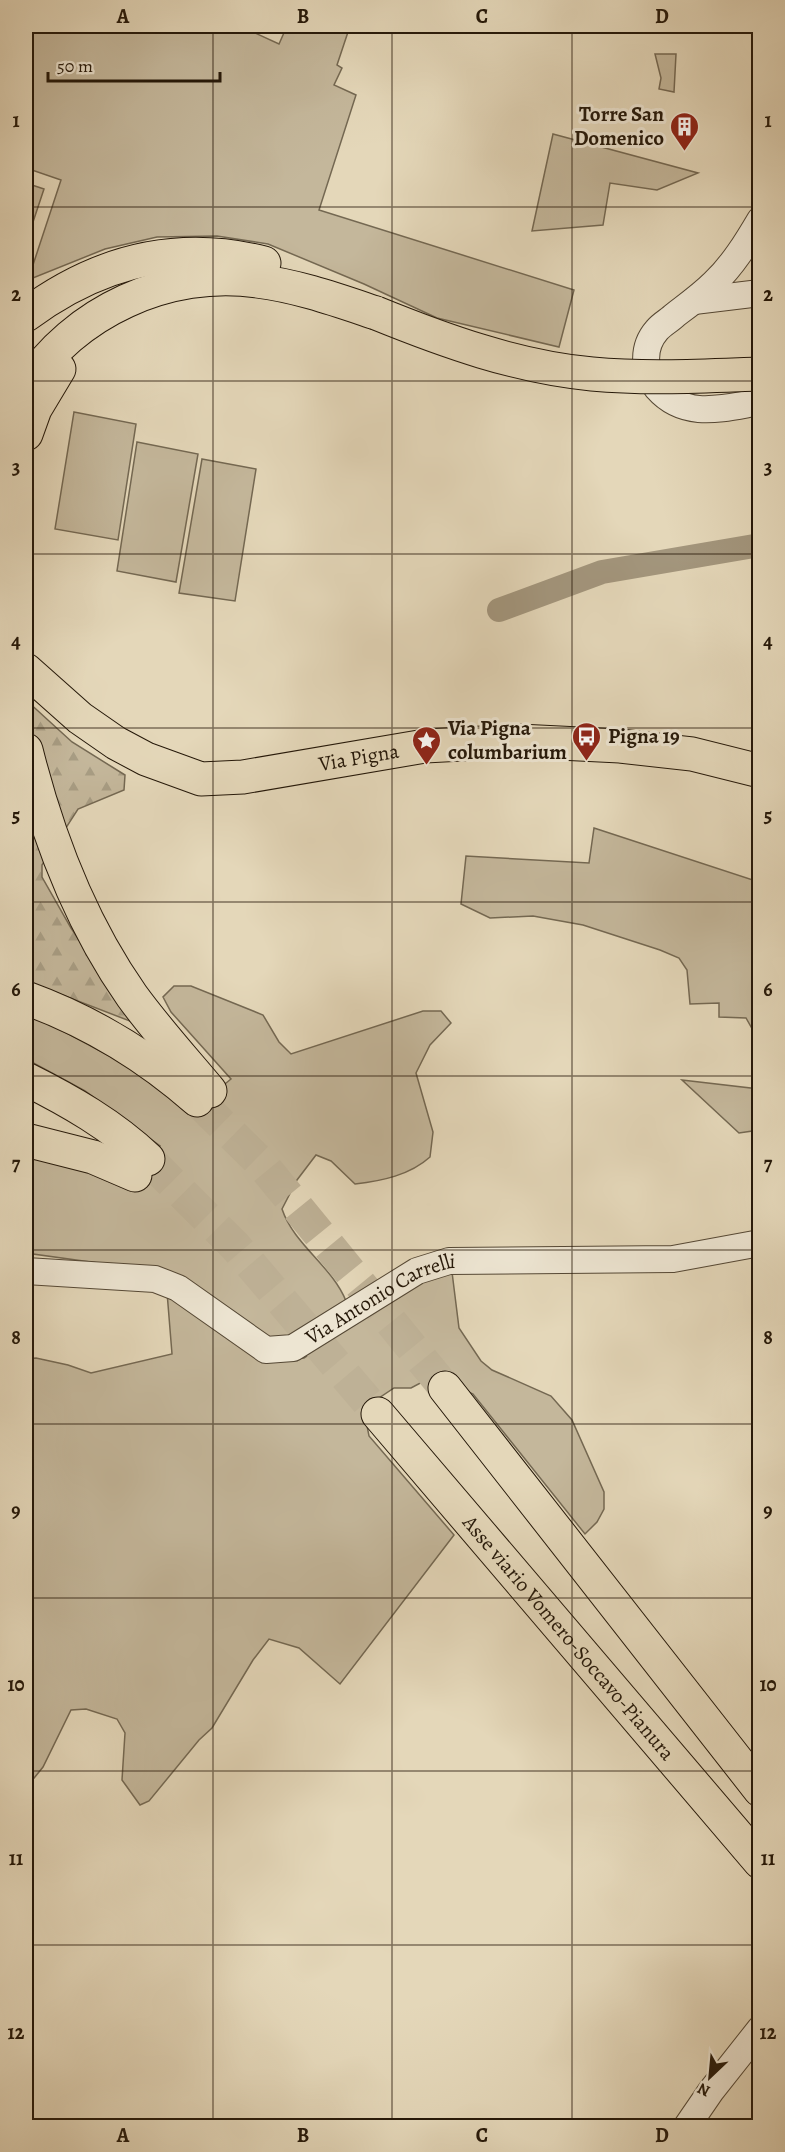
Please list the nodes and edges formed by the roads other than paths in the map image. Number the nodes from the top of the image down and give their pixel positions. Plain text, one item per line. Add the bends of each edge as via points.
1 (759, 220) edge
2 (90, 276) junction
3 (153, 290) junction
4 (759, 292) edge
5 (694, 301) junction
6 (376, 313) junction
7 (26, 315) edge
8 (26, 327) edge
9 (759, 383) edge
10 (26, 387) edge
11 (26, 434) edge
12 (26, 670) edge
13 (26, 750) edge
14 (759, 771) edge
15 (26, 998) edge
16 (26, 1079) edge
17 (26, 1140) edge
18 (759, 1243) edge
19 (26, 1271) edge
20 (445, 1388) tunnel mouth
21 (378, 1414) tunnel mouth
22 (759, 1790) edge
23 (759, 1862) edge
24 (759, 2029) edge
25 (687, 2127) edge

1 - 5 street via 730,265
2 - 6 main road via 161,256 237,258 302,276
2 - 7 main road
2 - 8 main road
3 - 6 main road via 197,280 255,280 315,293
3 - 10 main road via 93,318 69,336
3 - 11 main road via 84,339 62,364 35,409
4 - 5 street
5 - 9 street via 657,330 645,364 651,381 667,400 686,408 714,410
6 - 9 main road, bridge via 469,348 568,370
12 - 14 main road, Via Pigna via 80,718 116,743 146,759 201,779 243,777 425,746 519,741 692,754
13 - 15 main road via 49,832 75,896 132,995 204,1096 114,1039
16 - 17 main road via 76,1105 128,1140 141,1167
18 - 19 street, Via Antonio Carrelli via 673,1259 449,1261 417,1271 292,1348 266,1350 178,1288 155,1279
20 - 22 main road
21 - 23 main road, Asse viario Vomero-Soccavo-Pianura
24 - 25 street

